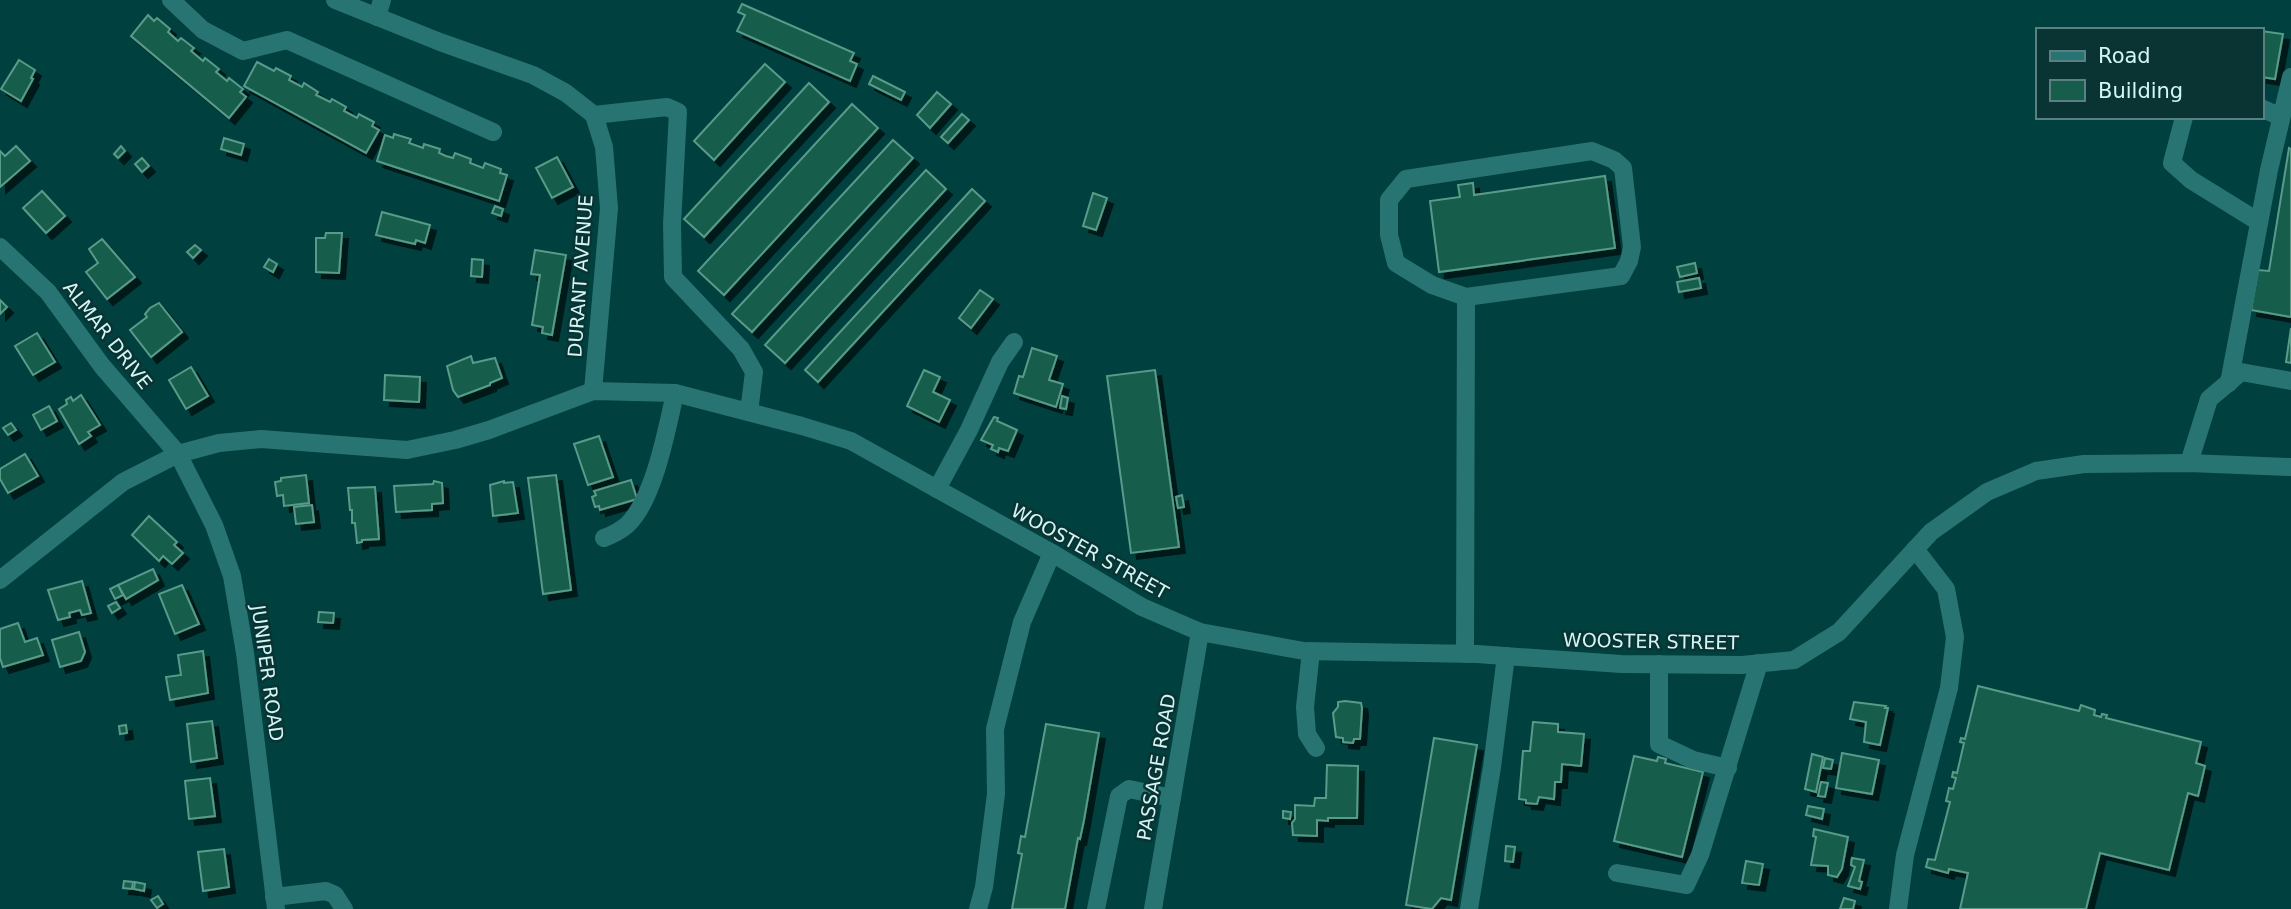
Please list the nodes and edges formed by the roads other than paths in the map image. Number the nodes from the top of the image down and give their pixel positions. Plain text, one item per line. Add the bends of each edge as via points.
1 (171, 0) edge
2 (335, 0) edge
3 (379, 8) edge
4 (2291, 77) edge
5 (2263, 109) edge
6 (594, 115) junction
7 (2281, 117) junction
8 (2183, 119) edge
9 (493, 132) dead end
10 (2259, 222) junction
11 (0, 247) edge
12 (1466, 297) junction
13 (1014, 342) dead end
14 (2291, 381) edge
15 (2229, 383) junction
16 (593, 391) junction
17 (675, 393) junction
18 (749, 412) junction
19 (178, 454) junction
20 (2189, 463) junction
21 (2291, 467) edge
22 (937, 489) junction
23 (604, 538) dead end
24 (1915, 549) junction
25 (1052, 553) junction
26 (0, 580) edge
27 (1200, 632) junction
28 (1311, 651) junction
29 (1465, 654) junction
30 (1506, 656) junction
31 (1759, 663) junction
32 (1659, 664) junction
33 (1316, 748) dead end
34 (1728, 768) junction
35 (1172, 797) junction
36 (1617, 873) dead end
37 (275, 903) edge
38 (344, 909) edge
39 (978, 909) edge
40 (1096, 909) edge
41 (1153, 909) edge
42 (1469, 909) edge
43 (1898, 909) edge

1 - 9 street via 203,30 243,51 288,40
2 - 3 street
3 - 6 street via 533,75
4 - 7 street
5 - 7 street
6 - 16 street, DURANT AVENUE via 604,147 609,208
6 - 18 street via 667,107 678,113 671,224 673,277 748,360 754,372
7 - 10 street
8 - 10 street via 2172,163
10 - 15 street
11 - 19 street, ALMAR DRIVE via 48,292 102,366
12 - 12 street via 1432,285 1396,263 1389,235 1389,200 1406,179 1592,151 1623,168 1632,247 1621,276
12 - 29 street
13 - 22 street
14 - 15 street via 2241,372
15 - 20 street via 2209,399
16 - 17 street, WOOSTER STREET
16 - 19 street, WOOSTER STREET via 489,430 407,450 261,439 219,443
17 - 18 street, WOOSTER STREET
17 - 23 street via 666,437 641,508 628,524
18 - 22 street, WOOSTER STREET via 851,441
19 - 26 street, WOOSTER STREET via 122,482
19 - 37 street, JUNIPER ROAD via 214,525 232,576
20 - 21 street, WOOSTER STREET
20 - 24 street, WOOSTER STREET via 2084,464 2036,471 1987,492
22 - 25 street, WOOSTER STREET
24 - 31 street, WOOSTER STREET via 1839,632 1794,660
24 - 43 street via 1946,589 1955,637 1949,688 1905,855
25 - 27 street, WOOSTER STREET via 1142,607
25 - 39 street via 1022,622 995,729 996,794
27 - 28 street, WOOSTER STREET
27 - 35 street, PASSAGE ROAD
28 - 29 street, WOOSTER STREET
28 - 33 street via 1305,707 1307,734
29 - 30 street, WOOSTER STREET
30 - 32 street, WOOSTER STREET
30 - 42 street
31 - 32 street, WOOSTER STREET
31 - 34 street
32 - 34 street via 1659,744 1693,760
34 - 36 street via 1686,885
35 - 40 street via 1129,789 1119,796
35 - 41 street, PASSAGE ROAD
37 - 38 street via 326,891 335,895

